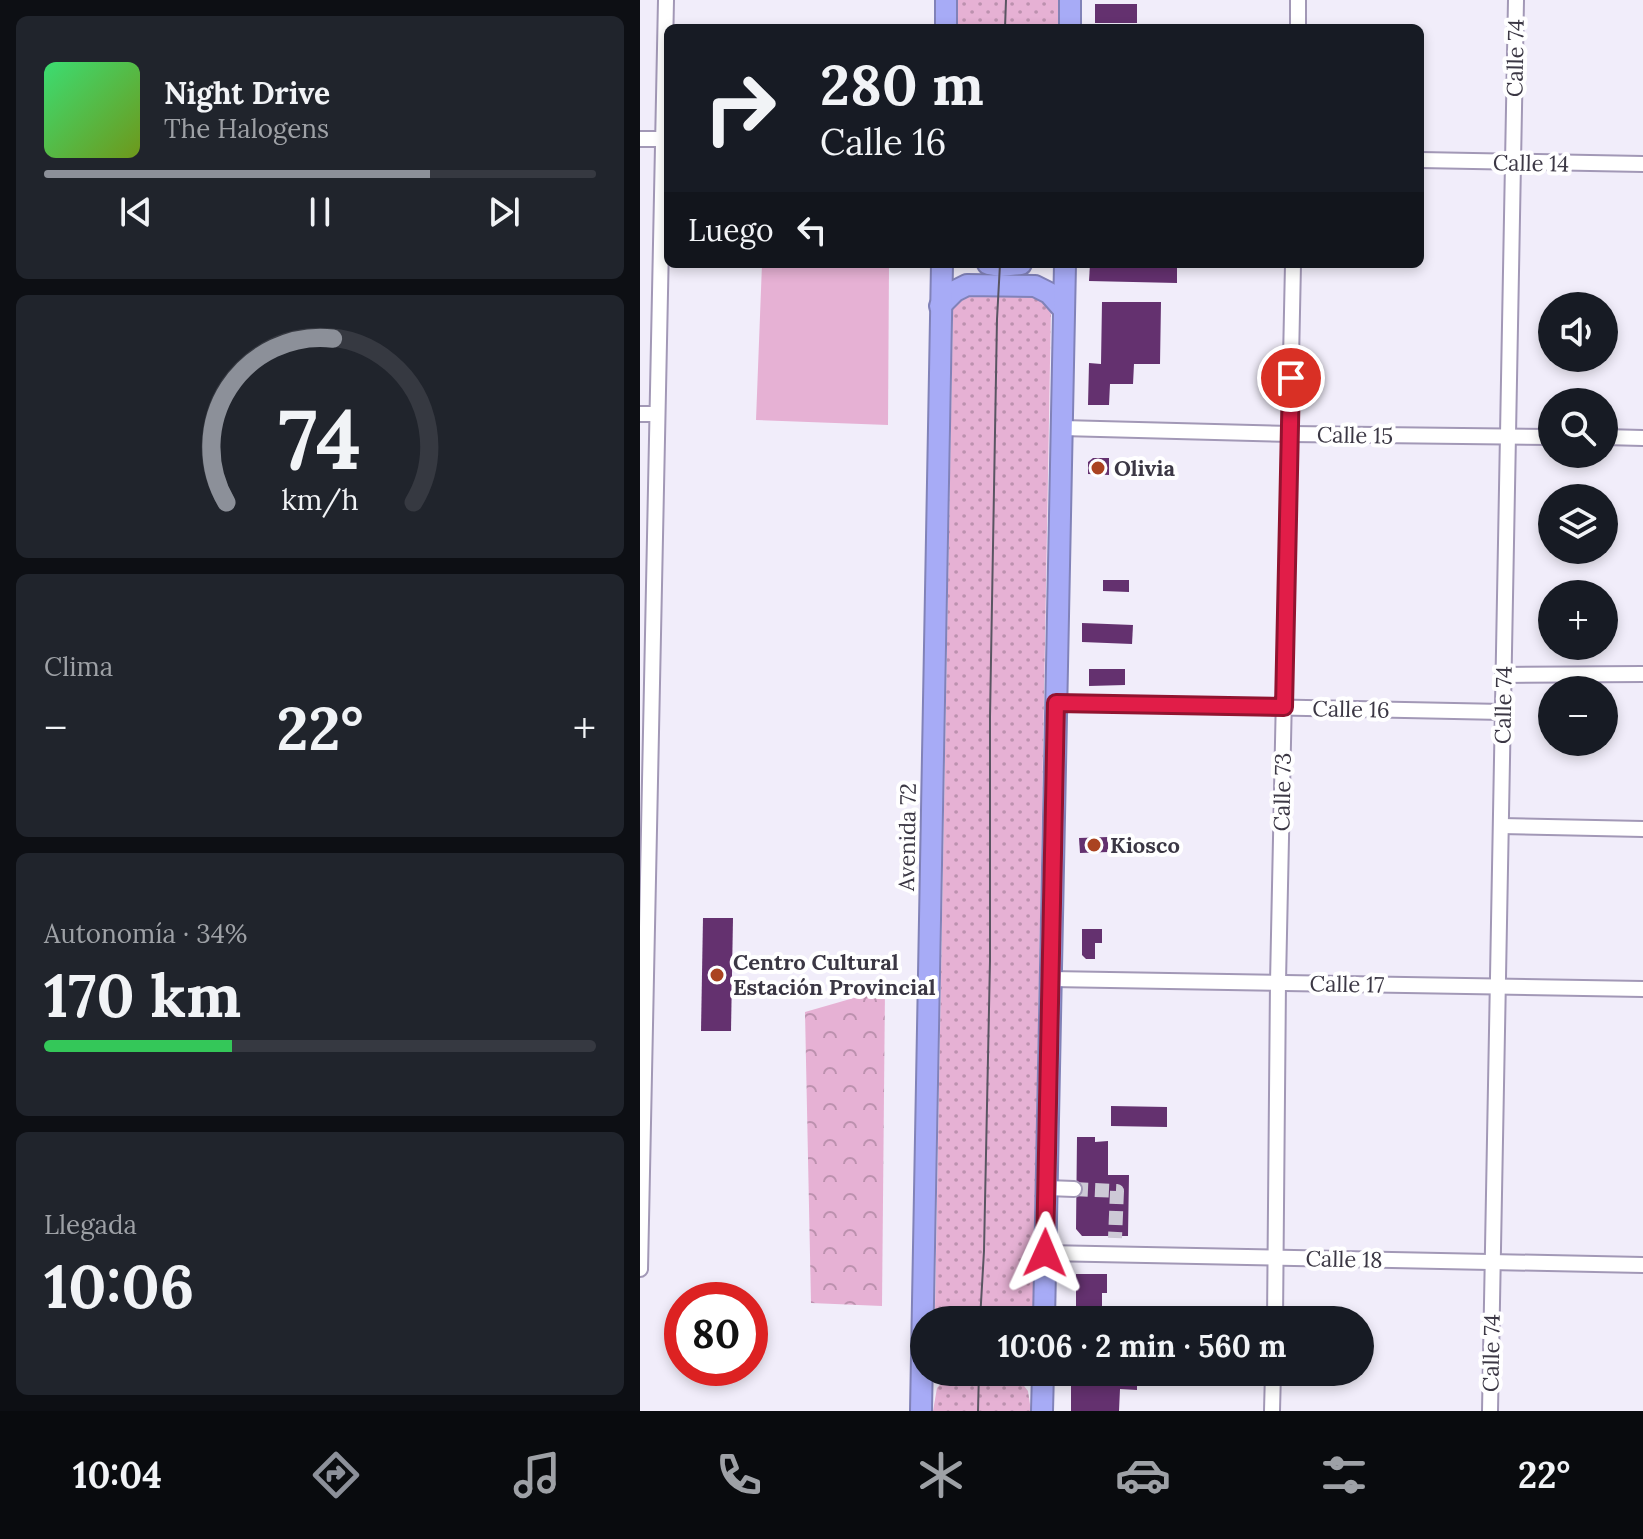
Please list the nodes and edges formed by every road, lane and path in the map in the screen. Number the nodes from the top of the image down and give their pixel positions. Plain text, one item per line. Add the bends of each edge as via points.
1 (666, 0) edge
2 (946, 0) edge
3 (1070, 0) edge
4 (1298, 0) edge
5 (1516, 0) edge
6 (665, 24) edge
7 (946, 24) edge
8 (1070, 24) edge
9 (1298, 24) edge
10 (664, 93) edge
11 (640, 139) edge
12 (663, 139) junction
13 (1424, 160) edge
14 (1513, 162) junction
15 (1643, 164) edge
16 (942, 268) edge
17 (1065, 268) edge
18 (1293, 268) edge
19 (940, 306) junction
20 (1064, 310) junction
21 (640, 414) edge
22 (657, 414) junction
23 (1062, 428) junction
24 (1291, 434) junction
25 (1508, 437) junction
26 (1538, 437) edge
27 (1618, 437) edge
28 (1643, 438) edge
29 (1643, 674) edge
30 (1503, 675) junction
31 (646, 690) edge
32 (1056, 703) junction
33 (1284, 707) junction
34 (1503, 712) junction
35 (1501, 826) junction
36 (1643, 829) edge
37 (643, 967) edge
38 (1051, 979) junction
39 (1278, 982) junction
40 (1498, 987) junction
41 (1643, 989) edge
42 (1047, 1188) junction
43 (1074, 1189) tunnel mouth
44 (1115, 1238) tunnel mouth
45 (641, 1248) edge
46 (1045, 1253) junction
47 (1115, 1254) junction
48 (1276, 1257) junction
49 (1493, 1262) junction
50 (1643, 1265) edge
51 (640, 1269) edge
52 (926, 1306) edge
53 (1043, 1306) edge
54 (1275, 1306) edge
55 (931, 1386) edge
56 (1273, 1386) edge
57 (921, 1404) edge
58 (1272, 1411) edge
59 (1490, 1411) edge

1 - 6 street
2 - 7 highway
3 - 8 highway
4 - 9 street
5 - 14 street, Calle 74
10 - 12 street
11 - 12 street
12 - 22 street
13 - 14 street, Calle 14
14 - 15 street, Calle 14
14 - 25 street, Calle 74
16 - 19 highway, Avenida 72
17 - 20 highway
18 - 24 street, Calle 73
19 - 20 highway via 967,285 1035,286
19 - 52 highway, Avenida 72
20 - 23 highway
21 - 22 street
22 - 31 street
23 - 24 street, Calle 15
23 - 32 highway
24 - 25 street, Calle 15
24 - 33 street, Calle 73
25 - 26 street, Calle 15
25 - 30 street, Calle 74
27 - 28 street
29 - 30 street
30 - 34 street, Calle 74
31 - 37 street
32 - 33 street, Calle 16
32 - 38 highway
33 - 34 street, Calle 16
33 - 39 street, Calle 73
34 - 35 street, Calle 74
35 - 36 street
35 - 40 street, Calle 74
37 - 45 street
38 - 39 street, Calle 17
38 - 42 highway
39 - 40 street, Calle 17
39 - 48 street, Calle 73
40 - 41 street, Calle 17
40 - 49 street, Calle 74
42 - 43 street
42 - 46 highway
44 - 47 street
45 - 51 street
46 - 47 street, Calle 18
46 - 53 highway
47 - 48 street, Calle 18
48 - 49 street, Calle 18
48 - 54 street, Calle 73
49 - 50 street, Calle 18
49 - 59 street, Calle 74
55 - 57 highway
56 - 58 street

